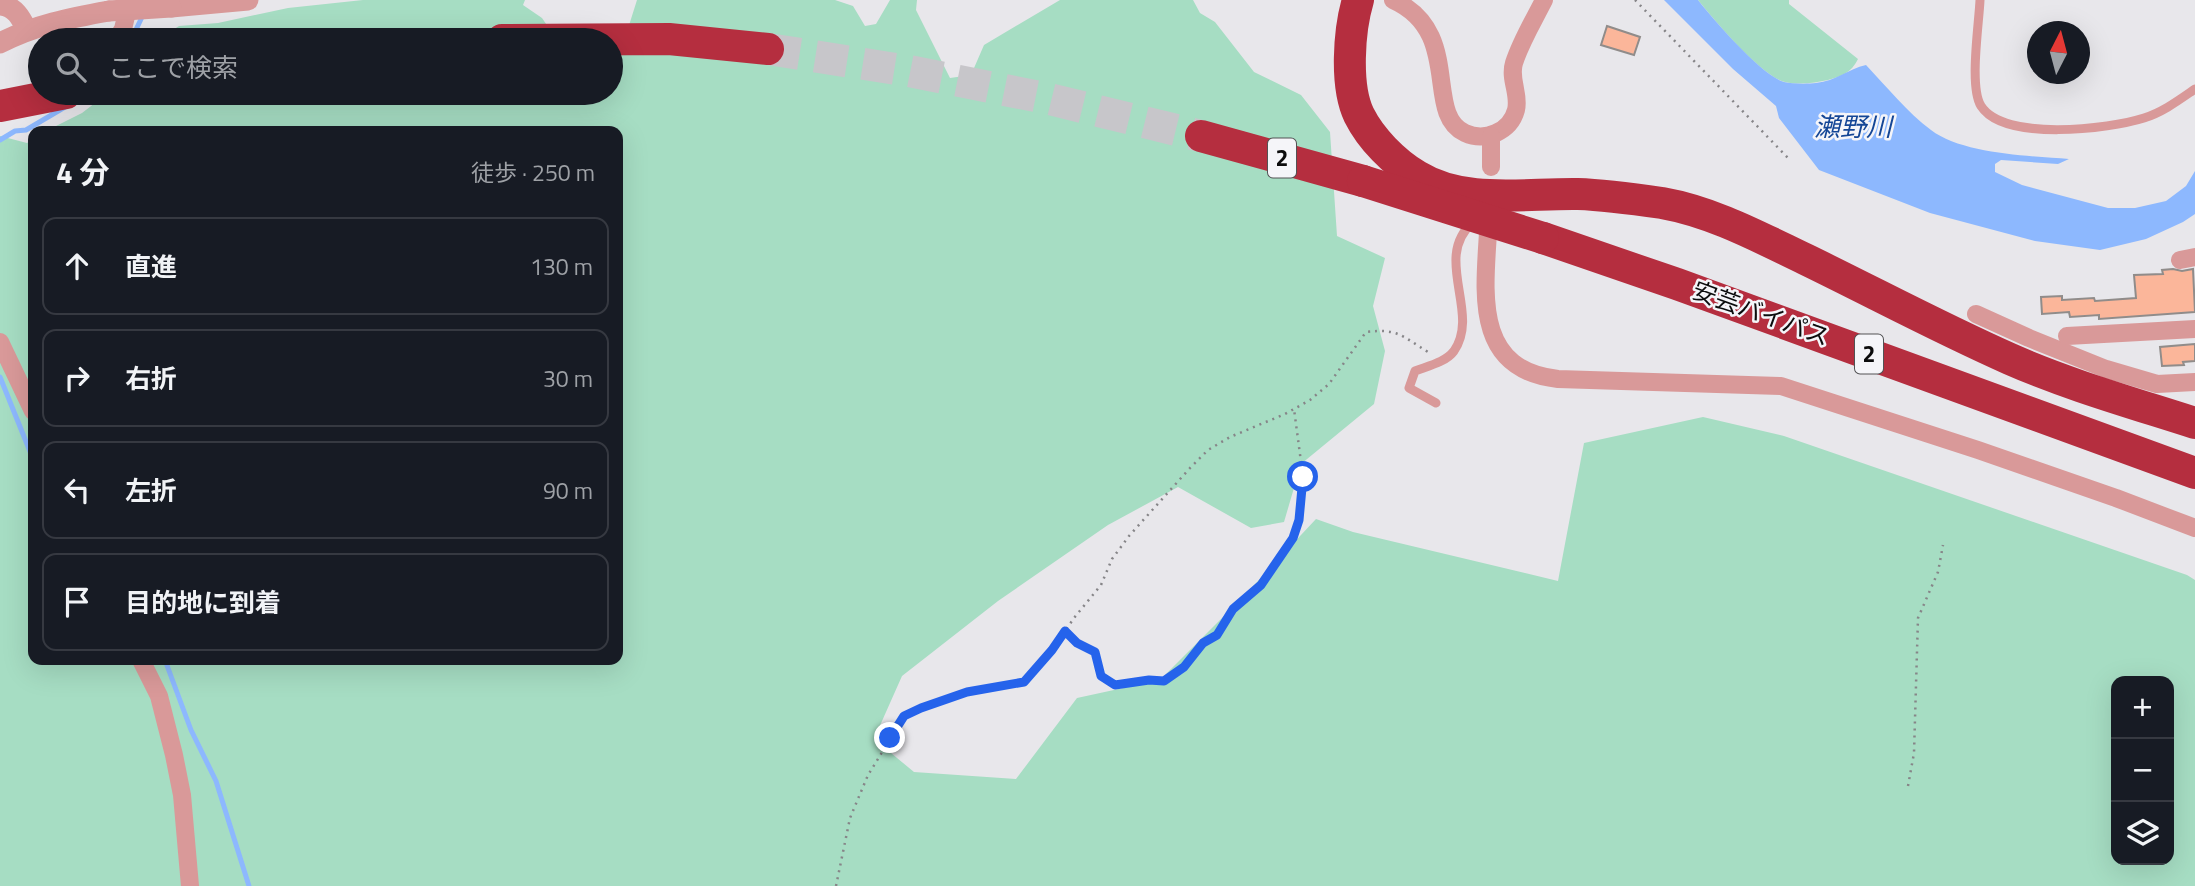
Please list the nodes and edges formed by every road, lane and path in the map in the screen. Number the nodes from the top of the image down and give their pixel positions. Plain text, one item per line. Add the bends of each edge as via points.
1 (130, 0) edge
2 (248, 0) edge
3 (1358, 0) edge
4 (1364, 0) edge
5 (1393, 0) edge
6 (1544, 0) edge
7 (1635, 0) edge
8 (1980, 0) edge
9 (0, 5) edge
10 (34, 28) edge
11 (123, 28) edge
12 (27, 30) joint
13 (623, 39) edge
14 (0, 43) edge
15 (768, 49) tunnel mouth
16 (2195, 89) edge
17 (28, 100) edge
18 (32, 105) edge
19 (0, 106) edge
20 (0, 118) edge
21 (1201, 136) tunnel mouth
22 (1491, 136) junction
23 (1788, 159) dead end
24 (1491, 167) dead end
25 (1489, 205) joint
26 (1976, 314) dead end
27 (2195, 329) edge
28 (2067, 335) dead end
29 (0, 342) edge
30 (1433, 365) junction
31 (2195, 382) edge
32 (28, 401) edge
33 (1436, 403) dead end
34 (2195, 407) edge
35 (1294, 409) junction
36 (2195, 423) edge
37 (2195, 473) edge
38 (2195, 528) edge
39 (1943, 545) dead end
40 (1065, 631) junction
41 (144, 665) edge
42 (1908, 786) dead end
43 (190, 886) edge
44 (836, 886) edge

1 - 11 street
2 - 10 street, bridge via 109,11
3 - 36 highway via 1350,55 1358,113 1375,139 1417,176 1446,190 1478,195 1579,194 1702,213 2011,359
4 - 34 highway via 1371,25 1369,88 1380,118 1400,147 1428,168 1479,182 1626,185 1705,203 1795,240 2015,348 2091,377
5 - 22 street via 1422,19 1431,33 1445,105 1455,126 1479,137
6 - 22 street via 1514,63 1511,81 1516,109 1508,125
7 - 23 path
8 - 16 lane via 1975,94 1985,111 2001,120 2043,130 2118,125 2172,105
9 - 12 street via 18,13
12 - 14 street
13 - 15 highway
17 - 19 highway, bridge
18 - 20 street via 25,112
21 - 37 highway, 安芸バイパス / 2, bridge via 1543,237
22 - 24 street
25 - 30 lane via 1458,240 1461,332 1454,351
25 - 38 street via 1489,329 1499,348 1523,370 1558,379 1781,386
26 - 31 street via 2106,369 2157,384
27 - 28 street
29 - 32 street
30 - 33 lane via 1416,371 1409,388
30 - 35 path via 1428,352 1393,331 1366,332 1329,384
35 - 40 path via 1209,450 1129,536 1101,585
35 - 40 path via 1303,477 1296,530 1261,585 1233,609 1217,635 1203,643 1184,667 1164,681 1115,685 1101,676 1095,652
39 - 42 path via 1938,572 1919,618 1914,753
40 - 44 path via 1024,682 967,692 904,716 868,775 850,818
41 - 43 street via 159,696 183,795

